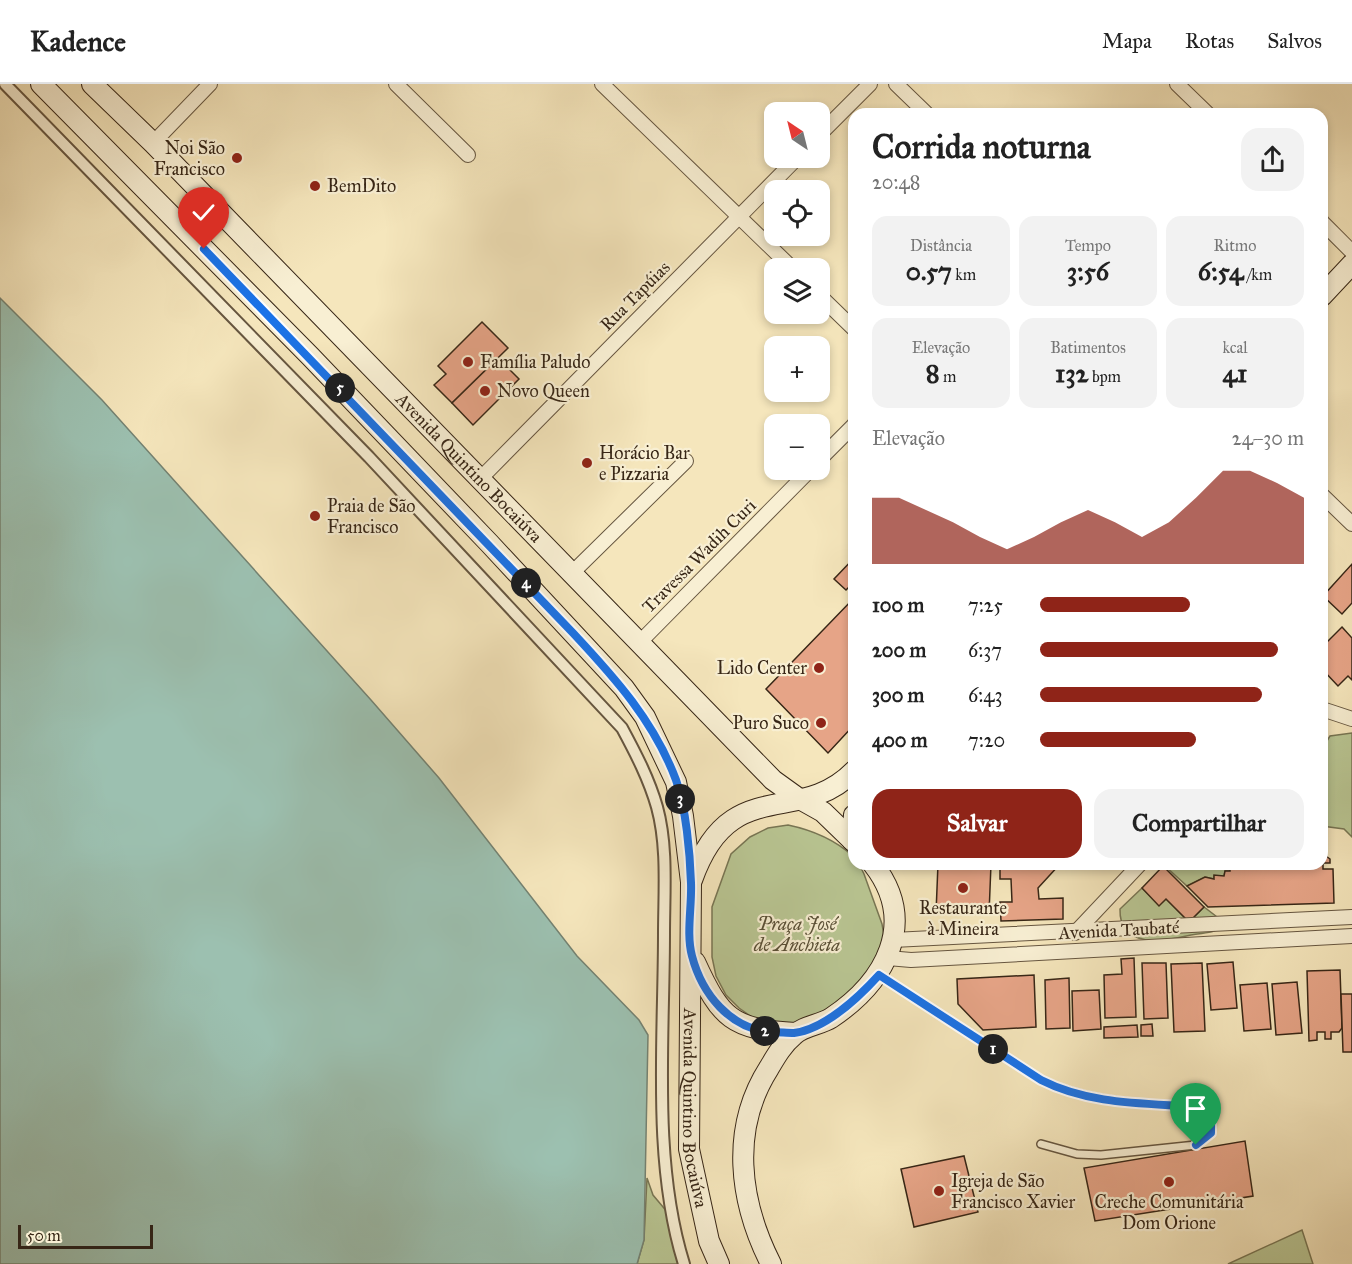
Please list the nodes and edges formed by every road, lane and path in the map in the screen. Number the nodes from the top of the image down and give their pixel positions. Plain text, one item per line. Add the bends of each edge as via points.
1 (5, 84) edge
2 (41, 84) edge
3 (92, 84) edge
4 (210, 84) edge
5 (396, 84) edge
6 (602, 84) edge
7 (870, 84) edge
8 (896, 84) edge
9 (1177, 84) edge
10 (921, 108) edge
11 (1203, 108) edge
12 (830, 124) edge
13 (153, 143) junction
14 (468, 155) dead end
15 (787, 168) edge
16 (738, 217) junction
17 (1328, 228) edge
18 (1352, 252) edge
19 (781, 258) edge
20 (1352, 264) edge
21 (1328, 290) edge
22 (830, 306) edge
23 (848, 323) edge
24 (848, 431) edge
25 (830, 449) edge
26 (686, 461) dead end
27 (481, 478) junction
28 (800, 480) edge
29 (1328, 501) edge
30 (1352, 524) edge
31 (572, 573) junction
32 (640, 642) junction
33 (1328, 711) edge
34 (1352, 718) edge
35 (848, 777) edge
36 (798, 798) junction
37 (848, 836) edge
38 (877, 870) edge
39 (1134, 870) edge
40 (691, 882) junction
41 (1352, 917) edge
42 (1075, 933) junction
43 (1352, 936) edge
44 (692, 955) junction
45 (887, 958) junction
46 (795, 1033) junction
47 (1041, 1144) dead end
48 (684, 1264) edge
49 (719, 1264) edge
50 (771, 1264) edge

1 - 48 street via 369,457 622,728 645,771 658,808 663,850 666,1171
2 - 40 main road, Avenida Quintino Bocaiúva via 310,356 624,688 660,743 676,782
3 - 13 main road, Avenida Quintino Bocaiúva
4 - 13 street
5 - 14 street
6 - 16 street
7 - 12 street
8 - 10 street
9 - 11 street
13 - 27 main road, Avenida Quintino Bocaiúva
15 - 16 street, Rua Tapúias
16 - 19 street
16 - 27 street, Rua Tapúias
17 - 18 street
20 - 21 main road
22 - 23 street
24 - 25 street
26 - 31 street
27 - 31 main road, Avenida Quintino Bocaiúva
28 - 32 street, Travessa Wadih Curi
29 - 30 street
31 - 32 main road, Avenida Quintino Bocaiúva
32 - 36 main road, Avenida Quintino Bocaiúva via 773,780
33 - 34 street
35 - 36 main road
36 - 37 main road, Avenida Quintino Bocaiúva via 823,812
36 - 40 main road via 738,815 711,840
38 - 45 main road via 887,886 893,909
39 - 42 street
40 - 44 main road, Avenida Quintino Bocaiúva
41 - 42 street, Avenida Taubaté
42 - 45 street, Avenida Taubaté
43 - 45 street, Avenida Taubaté via 911,960
44 - 46 main road via 720,1008 738,1024
44 - 49 main road, Avenida Quintino Bocaiúva via 689,1149 709,1241
45 - 46 main road via 862,993 829,1019
45 - 47 lane via 1041,1080 1065,1092 1198,1107 1211,1118 1211,1133 1196,1145 1101,1155 1077,1154
46 - 50 main road via 759,1083 744,1130 746,1195

